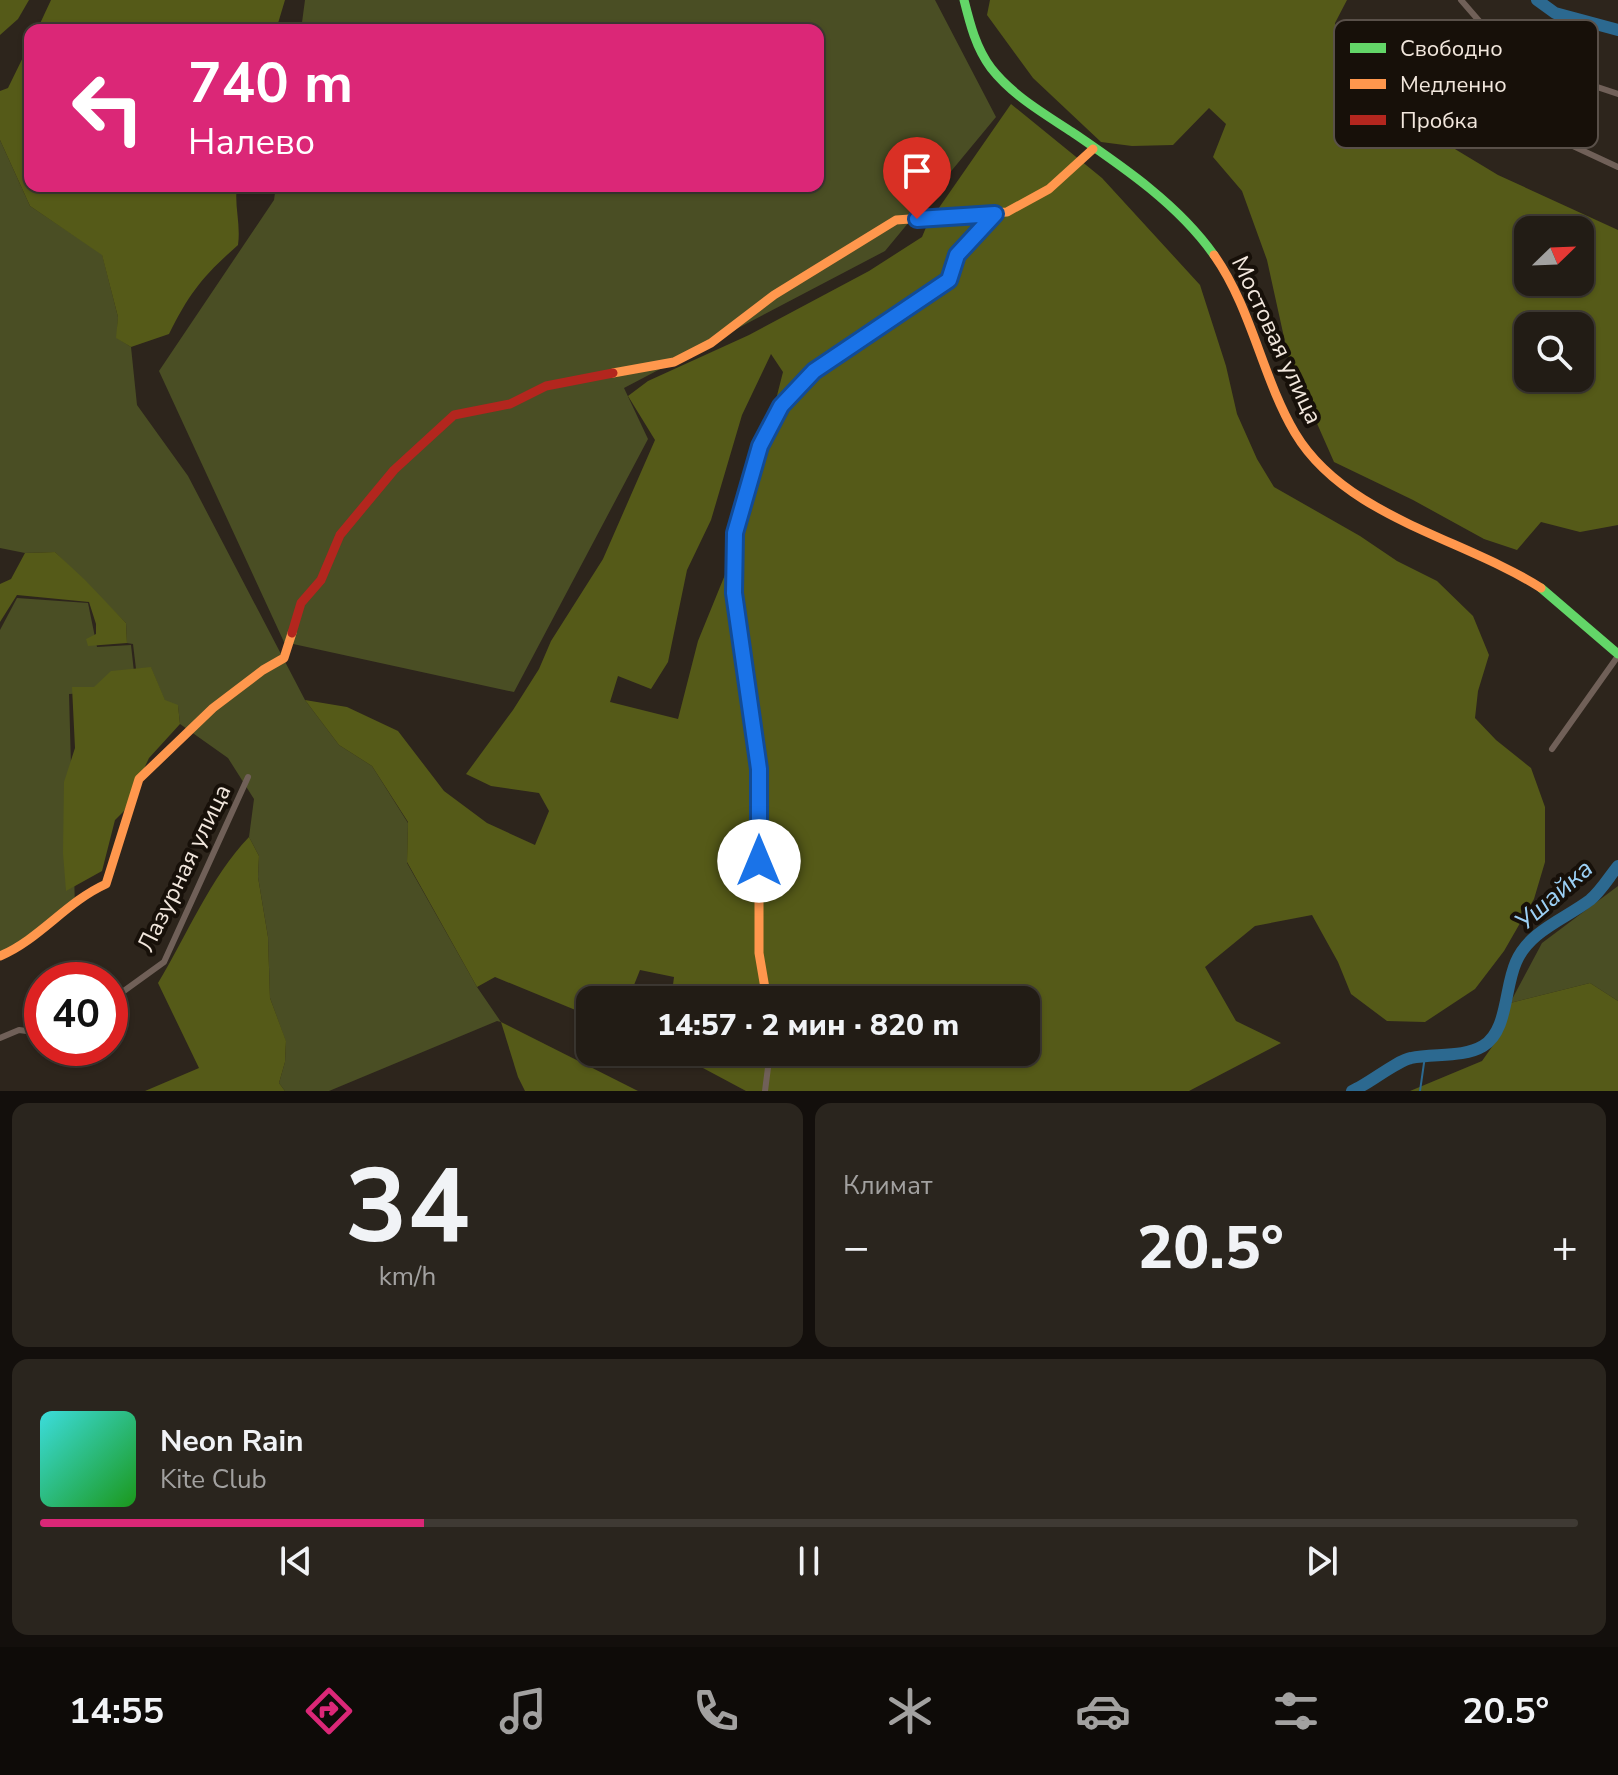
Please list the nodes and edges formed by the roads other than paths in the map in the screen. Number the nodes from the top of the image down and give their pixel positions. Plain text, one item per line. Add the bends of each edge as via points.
1 (964, 0) edge
2 (1461, 0) edge
3 (1478, 20) edge
4 (1598, 88) edge
5 (1618, 94) edge
6 (1577, 148) edge
7 (1093, 149) junction
8 (1618, 167) edge
9 (995, 214) junction
10 (1618, 655) edge
11 (1552, 749) dead end
12 (248, 777) dead end
13 (0, 956) edge
14 (765, 986) edge
15 (128, 988) edge
16 (24, 1031) edge
17 (0, 1038) edge
18 (768, 1066) edge
19 (765, 1091) edge

1 - 7 street, Мостовая улица via 980,54 994,71
2 - 3 street
4 - 5 street
6 - 8 street
7 - 9 street via 1049,189
7 - 10 street, Мостовая улица via 1174,210 1220,262 1285,413 1332,478 1377,506 1530,581
9 - 13 street via 896,220 674,362 546,386 510,404 454,415 394,470 340,535 321,580 301,603 284,658 213,708 139,779 106,884 68,906 21,949
9 - 14 street via 957,255 949,280 814,371 781,406 760,446 735,533 734,593 759,769 759,953
10 - 11 street
12 - 15 street, Лазурная улица via 164,962
16 - 17 street
18 - 19 street

